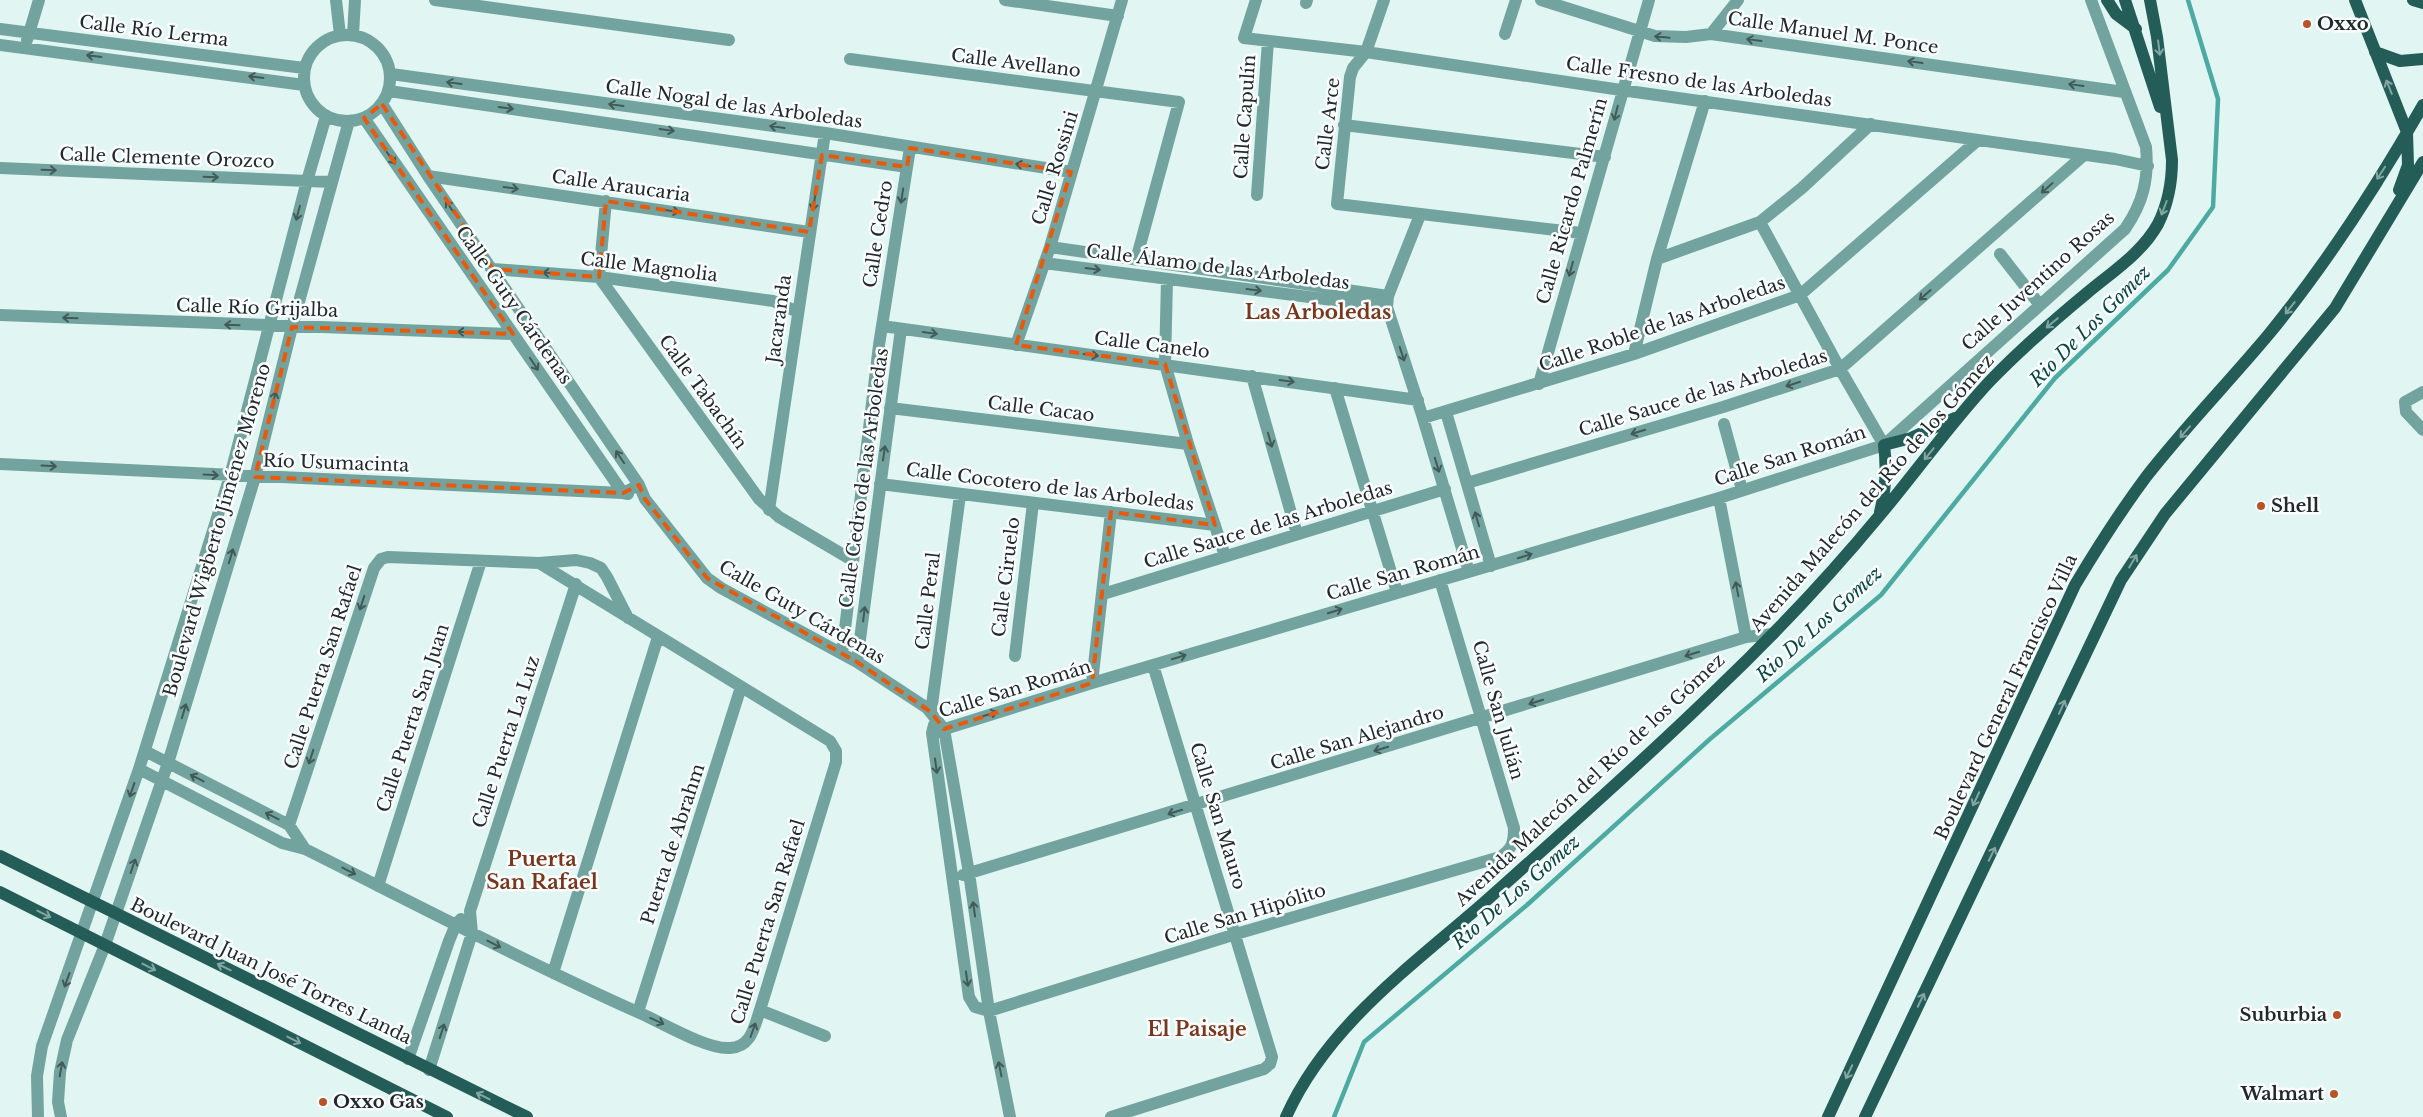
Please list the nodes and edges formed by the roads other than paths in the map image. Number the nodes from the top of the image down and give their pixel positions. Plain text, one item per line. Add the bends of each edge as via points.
1 (39, 0) edge
2 (336, 0) edge
3 (355, 0) edge
4 (435, 0) edge
5 (1005, 0) edge
6 (1122, 0) edge
7 (1256, 0) edge
8 (1384, 0) edge
9 (1516, 0) edge
10 (1541, 0) edge
11 (1649, 0) edge
12 (1738, 0) edge
13 (2091, 0) edge
14 (2107, 0) edge
15 (2125, 0) edge
16 (2150, 0) edge
17 (2355, 0) edge
18 (2413, 0) edge
19 (2423, 3) edge
20 (1118, 16) junction
21 (2136, 28) junction
22 (0, 29) edge
23 (1639, 32) junction
24 (29, 33) junction
25 (1505, 34) dead end
26 (1711, 34) junction
27 (340, 35) junction
28 (353, 35) junction
29 (729, 40) dead end
30 (1268, 41) junction
31 (0, 45) edge
32 (25, 48) junction
33 (1366, 52) junction
34 (2375, 52) junction
35 (850, 59) dead end
36 (2423, 59) edge
37 (304, 68) junction
38 (391, 74) junction
39 (304, 85) junction
40 (1621, 90) junction
41 (389, 91) junction
42 (1097, 91) junction
43 (2124, 92) junction
44 (1705, 101) junction
45 (382, 104) junction
46 (2423, 105) edge
47 (326, 116) junction
48 (364, 118) junction
49 (349, 121) junction
50 (1344, 124) junction
51 (1871, 124) junction
52 (2407, 132) junction
53 (825, 133) junction
54 (2169, 137) junction
55 (1978, 140) junction
56 (910, 148) junction
57 (822, 155) junction
58 (2084, 155) junction
59 (1605, 157) junction
60 (2423, 162) edge
61 (2148, 166) junction
62 (907, 167) junction
63 (0, 168) edge
64 (1071, 172) junction
65 (428, 176) junction
66 (307, 181) junction
67 (332, 182) junction
68 (1257, 195) dead end
69 (606, 201) junction
70 (1420, 215) junction
71 (1760, 222) junction
72 (809, 232) junction
73 (1581, 233) junction
74 (1050, 247) junction
75 (2371, 252) junction
76 (2000, 254) dead end
77 (1657, 259) junction
78 (1136, 260) junction
79 (1044, 263) junction
80 (493, 269) junction
81 (599, 276) junction
82 (1167, 279) junction
83 (1800, 295) junction
84 (1388, 302) junction
85 (2040, 304) junction
86 (798, 312) junction
87 (0, 316) edge
88 (268, 326) junction
89 (882, 326) junction
90 (292, 327) junction
91 (901, 329) junction
92 (514, 334) junction
93 (1016, 345) junction
94 (1634, 354) junction
95 (1165, 364) junction
96 (1840, 369) junction
97 (1252, 376) junction
98 (1539, 384) junction
99 (1335, 388) junction
100 (2423, 392) edge
101 (1418, 400) junction
102 (890, 408) junction
103 (1446, 412) junction
104 (1960, 416) junction
105 (1423, 418) junction
106 (1724, 424) dead end
107 (2423, 430) edge
108 (1188, 444) junction
109 (1884, 444) junction
110 (0, 464) edge
111 (230, 476) junction
112 (255, 477) junction
113 (1467, 483) junction
114 (880, 484) junction
115 (639, 485) junction
116 (1444, 489) junction
117 (1742, 490) junction
118 (622, 492) junction
119 (960, 495) junction
120 (1719, 498) junction
121 (644, 499) junction
122 (1033, 503) junction
123 (769, 510) junction
124 (1372, 511) junction
125 (1111, 512) junction
126 (1879, 517) junction
127 (1215, 525) junction
128 (1297, 534) junction
129 (1225, 556) junction
130 (852, 560) junction
131 (481, 561) junction
132 (539, 563) junction
133 (1491, 566) junction
134 (1470, 572) junction
135 (1440, 580) junction
136 (576, 584) junction
137 (1397, 592) junction
138 (1102, 594) junction
139 (630, 620) junction
140 (1773, 634) junction
141 (658, 637) junction
142 (1746, 637) junction
143 (842, 654) junction
144 (1015, 656) dead end
145 (857, 662) junction
146 (1153, 665) junction
147 (1092, 683) junction
148 (741, 687) junction
149 (933, 715) junction
150 (1483, 719) junction
151 (938, 731) junction
152 (145, 751) junction
153 (168, 763) junction
154 (139, 769) junction
155 (162, 781) junction
156 (214, 787) junction
157 (208, 804) junction
158 (1196, 805) junction
159 (289, 825) junction
160 (305, 849) junction
161 (1510, 850) joint
162 (0, 856) edge
163 (969, 873) junction
164 (952, 878) junction
165 (378, 886) junction
166 (0, 892) edge
167 (93, 903) junction
168 (470, 911) junction
169 (116, 914) junction
170 (456, 924) junction
171 (472, 933) junction
172 (83, 934) junction
173 (1236, 934) junction
174 (105, 945) junction
175 (553, 973) junction
176 (760, 1010) junction
177 (989, 1011) junction
178 (638, 1012) junction
179 (825, 1036) dead end
180 (408, 1059) junction
181 (429, 1070) junction
182 (38, 1117) edge
183 (61, 1117) edge
184 (447, 1117) edge
185 (527, 1117) edge
186 (1010, 1117) edge
187 (1111, 1117) edge
188 (1286, 1117) edge
189 (1828, 1117) edge
190 (1865, 1117) edge

1 - 24 street
2 - 27 street
3 - 28 street
4 - 29 street
5 - 20 street
6 - 20 street, Calle Rossini
7 - 30 street, Calle Fresno de las Arboledas via 1244,38
8 - 33 street, Calle Arce
9 - 25 street
10 - 23 street, Calle Manuel M. Ponce
11 - 23 street, Calle Ricardo Palmerín
12 - 26 street
13 - 43 street, Calle Juventino Rosas
14 - 21 main road via 2116,14
15 - 21 main road
16 -> 54 main road, Avenida Malecón del Río de los Gómez
17 - 34 main road
18 - 19 main road
20 - 42 street, Calle Rossini
21 - 54 main road
22 - 24 street, Calle Río Lerma
26 -> 23 street, Calle Manuel M. Ponce via 1671,38
23 - 40 street, Calle Ricardo Palmerín
24 - 32 street
24 - 37 street, Calle Río Lerma
43 -> 26 street, Calle Manuel M. Ponce
27 - 28 street
27 - 37 street via 324,41 311,52
28 - 38 street via 364,38 383,52
30 - 33 street, Calle Fresno de las Arboledas
30 - 68 street, Calle Capulín
31 - 32 street, Calle Río Lerma
39 -> 32 street, Calle Río Lerma
33 - 40 street, Calle Fresno de las Arboledas
33 - 50 street, Calle Arce via 1350,77
34 - 36 main road via 2400,62
52 -> 34 main road
35 - 42 street, Calle Avellano
37 - 39 street
38 - 41 street
53 -> 38 street, Calle Nogal de las Arboledas
39 - 47 street via 315,108
40 - 44 street, Calle Fresno de las Arboledas
40 -> 59 street, Calle Ricardo Palmerín
41 - 45 street
41 -> 57 street, Calle Nogal de las Arboledas
42 - 64 street, Calle Rossini
42 - 78 street, Calle Avellano via 1179,102
43 - 61 street, Calle Juventino Rosas via 2146,147
44 - 51 street, Calle Fresno de las Arboledas
44 - 77 street
45 - 48 street
45 - 65 street, Calle Guty Cárdenas
46 - 52 main road, Boulevard General Francisco Villa
47 - 49 street
47 - 66 street, Boulevard Wigberto Jiménez Moreno
48 - 49 street
48 -> 92 street, Calle Guty Cárdenas
49 - 67 street, Boulevard Wigberto Jiménez Moreno
50 - 59 street
50 - 70 street, Calle Arce via 1337,204
51 - 55 street, Calle Fresno de las Arboledas
51 - 71 street
52 - 75 main road via 2408,165
52 -> 189 main road, Boulevard General Francisco Villa via 2303,291 2146,476 2075,585
53 - 56 street, Calle Nogal de las Arboledas
53 - 57 street, Jacaranda
54 -> 104 main road, Avenida Malecón del Río de los Gómez via 2172,178 2168,198 2158,224 2139,250 2037,335
55 - 58 street, Calle Fresno de las Arboledas
55 - 83 street, Calle Roble de las Arboledas
56 - 62 street, Calle Cedro
64 -> 56 street, Calle Nogal de las Arboledas
57 - 62 street, Calle Nogal de las Arboledas
57 -> 72 street, Jacaranda
58 - 61 street, Calle Fresno de las Arboledas
58 -> 96 street, Calle Sauce de las Arboledas
59 - 73 street, Calle Ricardo Palmerín
60 - 75 main road
61 - 85 street, Calle Juventino Rosas via 2138,211 2126,230
62 -> 89 street, Calle Cedro
63 -> 66 street, Calle Clemente Orozco
64 - 74 street, Calle Rossini
65 -> 69 street, Calle Araucaria
80 -> 65 street, Calle Guty Cárdenas
66 - 67 street, Calle Clemente Orozco
66 -> 88 street, Boulevard Wigberto Jiménez Moreno
67 - 90 street, Boulevard Wigberto Jiménez Moreno
69 -> 72 street, Calle Araucaria
69 - 81 street
70 - 73 street
70 - 84 street
71 - 77 street
71 - 83 street
72 - 86 street, Jacaranda
73 -> 98 street, Calle Ricardo Palmerín
74 - 78 street, Calle Álamo de las Arboledas
74 - 79 street, Calle Rossini
190 -> 75 main road via 2122,580 2165,514 2329,315
76 - 85 street
77 - 94 street
78 - 84 street, Calle Álamo de las Arboledas
79 -> 82 street, Calle Álamo de las Arboledas
79 - 93 street, Calle Rossini
81 -> 80 street, Calle Magnolia
115 -> 80 street, Calle Guty Cárdenas
81 - 86 street, Calle Magnolia via 774,301
81 - 123 street, Calle Tabachín
82 -> 84 street, Calle Álamo de las Arboledas
82 - 95 street
83 - 94 street, Calle Roble de las Arboledas
83 - 96 street
84 -> 101 street
85 - 109 street, Calle Juventino Rosas
86 - 123 street, Jacaranda
88 -> 87 street, Calle Río Grijalba
88 - 90 street, Calle Río Grijalba
88 - 111 street, Boulevard Wigberto Jiménez Moreno
89 - 91 street, Calle Canelo
89 - 130 street, Calle Cedro de las Arboledas
92 -> 90 street, Calle Río Grijalba
112 -> 90 street, Boulevard Wigberto Jiménez Moreno
91 -> 93 street, Calle Canelo
91 - 102 street, Calle Cedro de las Arboledas
92 -> 118 street, Calle Guty Cárdenas
93 -> 95 street, Calle Canelo
94 - 98 street, Calle Roble de las Arboledas
95 - 97 street, Calle Canelo
95 - 108 street
96 - 109 street
96 -> 113 street, Calle Sauce de las Arboledas
97 -> 99 street, Calle Canelo
97 -> 128 street
98 - 103 street, Calle Roble de las Arboledas
99 - 101 street, Calle Canelo
99 - 124 street
100 - 107 street via 2405,402 2406,412
101 - 105 street
102 - 108 street, Calle Cacao
114 -> 102 street, Calle Cedro de las Arboledas
103 - 105 street, Calle Roble de las Arboledas
103 - 113 street
104 - 109 main road via 1919,435
104 -> 126 main road, Avenida Malecón del Río de los Gómez
105 -> 116 street
106 - 117 street
108 - 127 street
109 - 117 street, Calle San Román
109 - 126 main road via 1886,490
110 -> 111 street, Río Usumacinta
111 - 112 street, Río Usumacinta
111 - 152 street, Boulevard Wigberto Jiménez Moreno
112 - 118 street, Río Usumacinta
153 -> 112 street, Boulevard Wigberto Jiménez Moreno
133 -> 113 street
114 - 119 street, Calle Cocotero de las Arboledas
145 -> 114 street, Calle Cedro de las Arboledas
115 - 118 street, Río Usumacinta
115 - 121 street, Calle Guty Cárdenas
116 - 124 street, Calle Sauce de las Arboledas
116 - 134 street
117 - 120 street, Calle San Román
118 - 121 street
119 - 122 street, Calle Cocotero de las Arboledas
119 - 149 street, Calle Peral
133 -> 120 street, Calle San Román
142 -> 120 street
121 - 143 street, Calle Guty Cárdenas via 707,578
122 - 125 street, Calle Cocotero de las Arboledas
122 - 144 street, Calle Ciruelo
123 - 130 street, Calle Tabachín
124 - 128 street, Calle Sauce de las Arboledas
124 - 137 street
125 - 127 street, Calle Cocotero de las Arboledas
125 - 138 street
126 - 140 main road, Avenida Malecón del Río de los Gómez
127 - 129 street
128 - 129 street, Calle Sauce de las Arboledas
129 - 138 street, Calle Sauce de las Arboledas
130 - 143 street, Calle Cedro de las Arboledas
131 - 132 street, Calle Puerta San Rafael
131 -> 159 street, Calle Puerta San Rafael via 388,557 381,559 374,568
131 - 165 street, Calle Puerta San Juan
132 - 136 street, Calle Puerta San Rafael
132 - 139 street, Calle Puerta San Rafael via 576,560 601,568
133 - 134 street, Calle San Román
134 - 135 street, Calle San Román
135 - 137 street, Calle San Román
135 - 150 street, Calle San Julián
136 - 139 street, Calle Puerta San Rafael
136 - 168 street, Calle Puerta La Luz
146 -> 137 street, Calle San Román
138 - 147 street
139 - 141 street, Calle Puerta San Rafael
140 - 142 street, Calle San Alejandro
140 - 188 main road, Avenida Malecón del Río de los Gómez via 1589,809 1351,1020 1313,1068
141 - 148 street, Calle Puerta San Rafael
141 - 175 street
142 -> 150 street, Calle San Alejandro
143 - 145 street, Calle Guty Cárdenas
145 - 149 street, Calle Guty Cárdenas
146 - 147 street, Calle San Román
146 - 158 street, Calle San Mauro
151 -> 147 street, Calle San Román
148 - 176 street, Calle Puerta San Rafael via 830,741 836,751 836,762
148 - 178 street, Puerta de Abrahm
149 - 151 street, Calle Guty Cárdenas
150 -> 158 street, Calle San Alejandro
150 - 161 street, Calle San Julián via 1514,828
151 - 163 street, Calle Guty Cárdenas
151 -> 164 street
152 - 153 street, Calle Puerta San Rafael
152 - 154 street, Boulevard Wigberto Jiménez Moreno
153 - 155 street, Boulevard Wigberto Jiménez Moreno
156 -> 153 street, Calle Puerta San Rafael
154 - 155 street, Calle Puerta San Rafael
154 -> 167 street, Boulevard Wigberto Jiménez Moreno
155 - 157 street, Calle Puerta San Rafael
169 -> 155 street, Boulevard Wigberto Jiménez Moreno
156 - 157 street
159 -> 156 street, Calle Puerta San Rafael
157 - 160 street, Calle Puerta San Rafael via 282,843
158 -> 163 street, Calle San Alejandro
158 - 173 street, Calle San Mauro
159 - 160 street, Calle Puerta San Rafael
160 -> 165 street, Calle Puerta San Rafael
161 - 173 street, Calle San Hipólito via 1500,857
162 - 167 main road, Boulevard Juan José Torres Landa
163 - 164 street, Calle San Alejandro
177 -> 163 street, Calle Guty Cárdenas
164 -> 177 street via 969,997 975,1007
165 - 170 street, Calle Puerta San Rafael
166 -> 172 main road
167 - 169 main road, Boulevard Juan José Torres Landa
167 - 172 street, Boulevard Wigberto Jiménez Moreno
168 - 170 street, Calle Puerta La Luz
168 - 171 street, Calle Puerta La Luz
169 - 174 street, Boulevard Wigberto Jiménez Moreno
180 -> 169 main road, Boulevard Juan José Torres Landa
170 - 171 street, Calle Puerta San Rafael
170 - 180 street, Calle Puerta La Luz
171 -> 175 street, Calle Puerta San Rafael
181 -> 171 street, Calle Puerta La Luz
172 - 174 main road
172 -> 182 street, Boulevard Wigberto Jiménez Moreno via 42,1046 37,1076
173 - 177 street, Calle San Hipólito
173 - 187 street, Calle San Mauro via 1272,1057 1270,1064 1264,1069
183 -> 174 street, Boulevard Wigberto Jiménez Moreno via 58,1102 60,1072 67,1040
174 -> 184 main road
175 - 178 street, Calle Puerta San Rafael
178 -> 176 street, Calle Puerta San Rafael via 716,1048 730,1048 751,1038
176 - 179 street
186 -> 177 street, Calle Guty Cárdenas
180 - 181 main road, Boulevard Juan José Torres Landa
185 -> 181 main road, Boulevard Juan José Torres Landa

